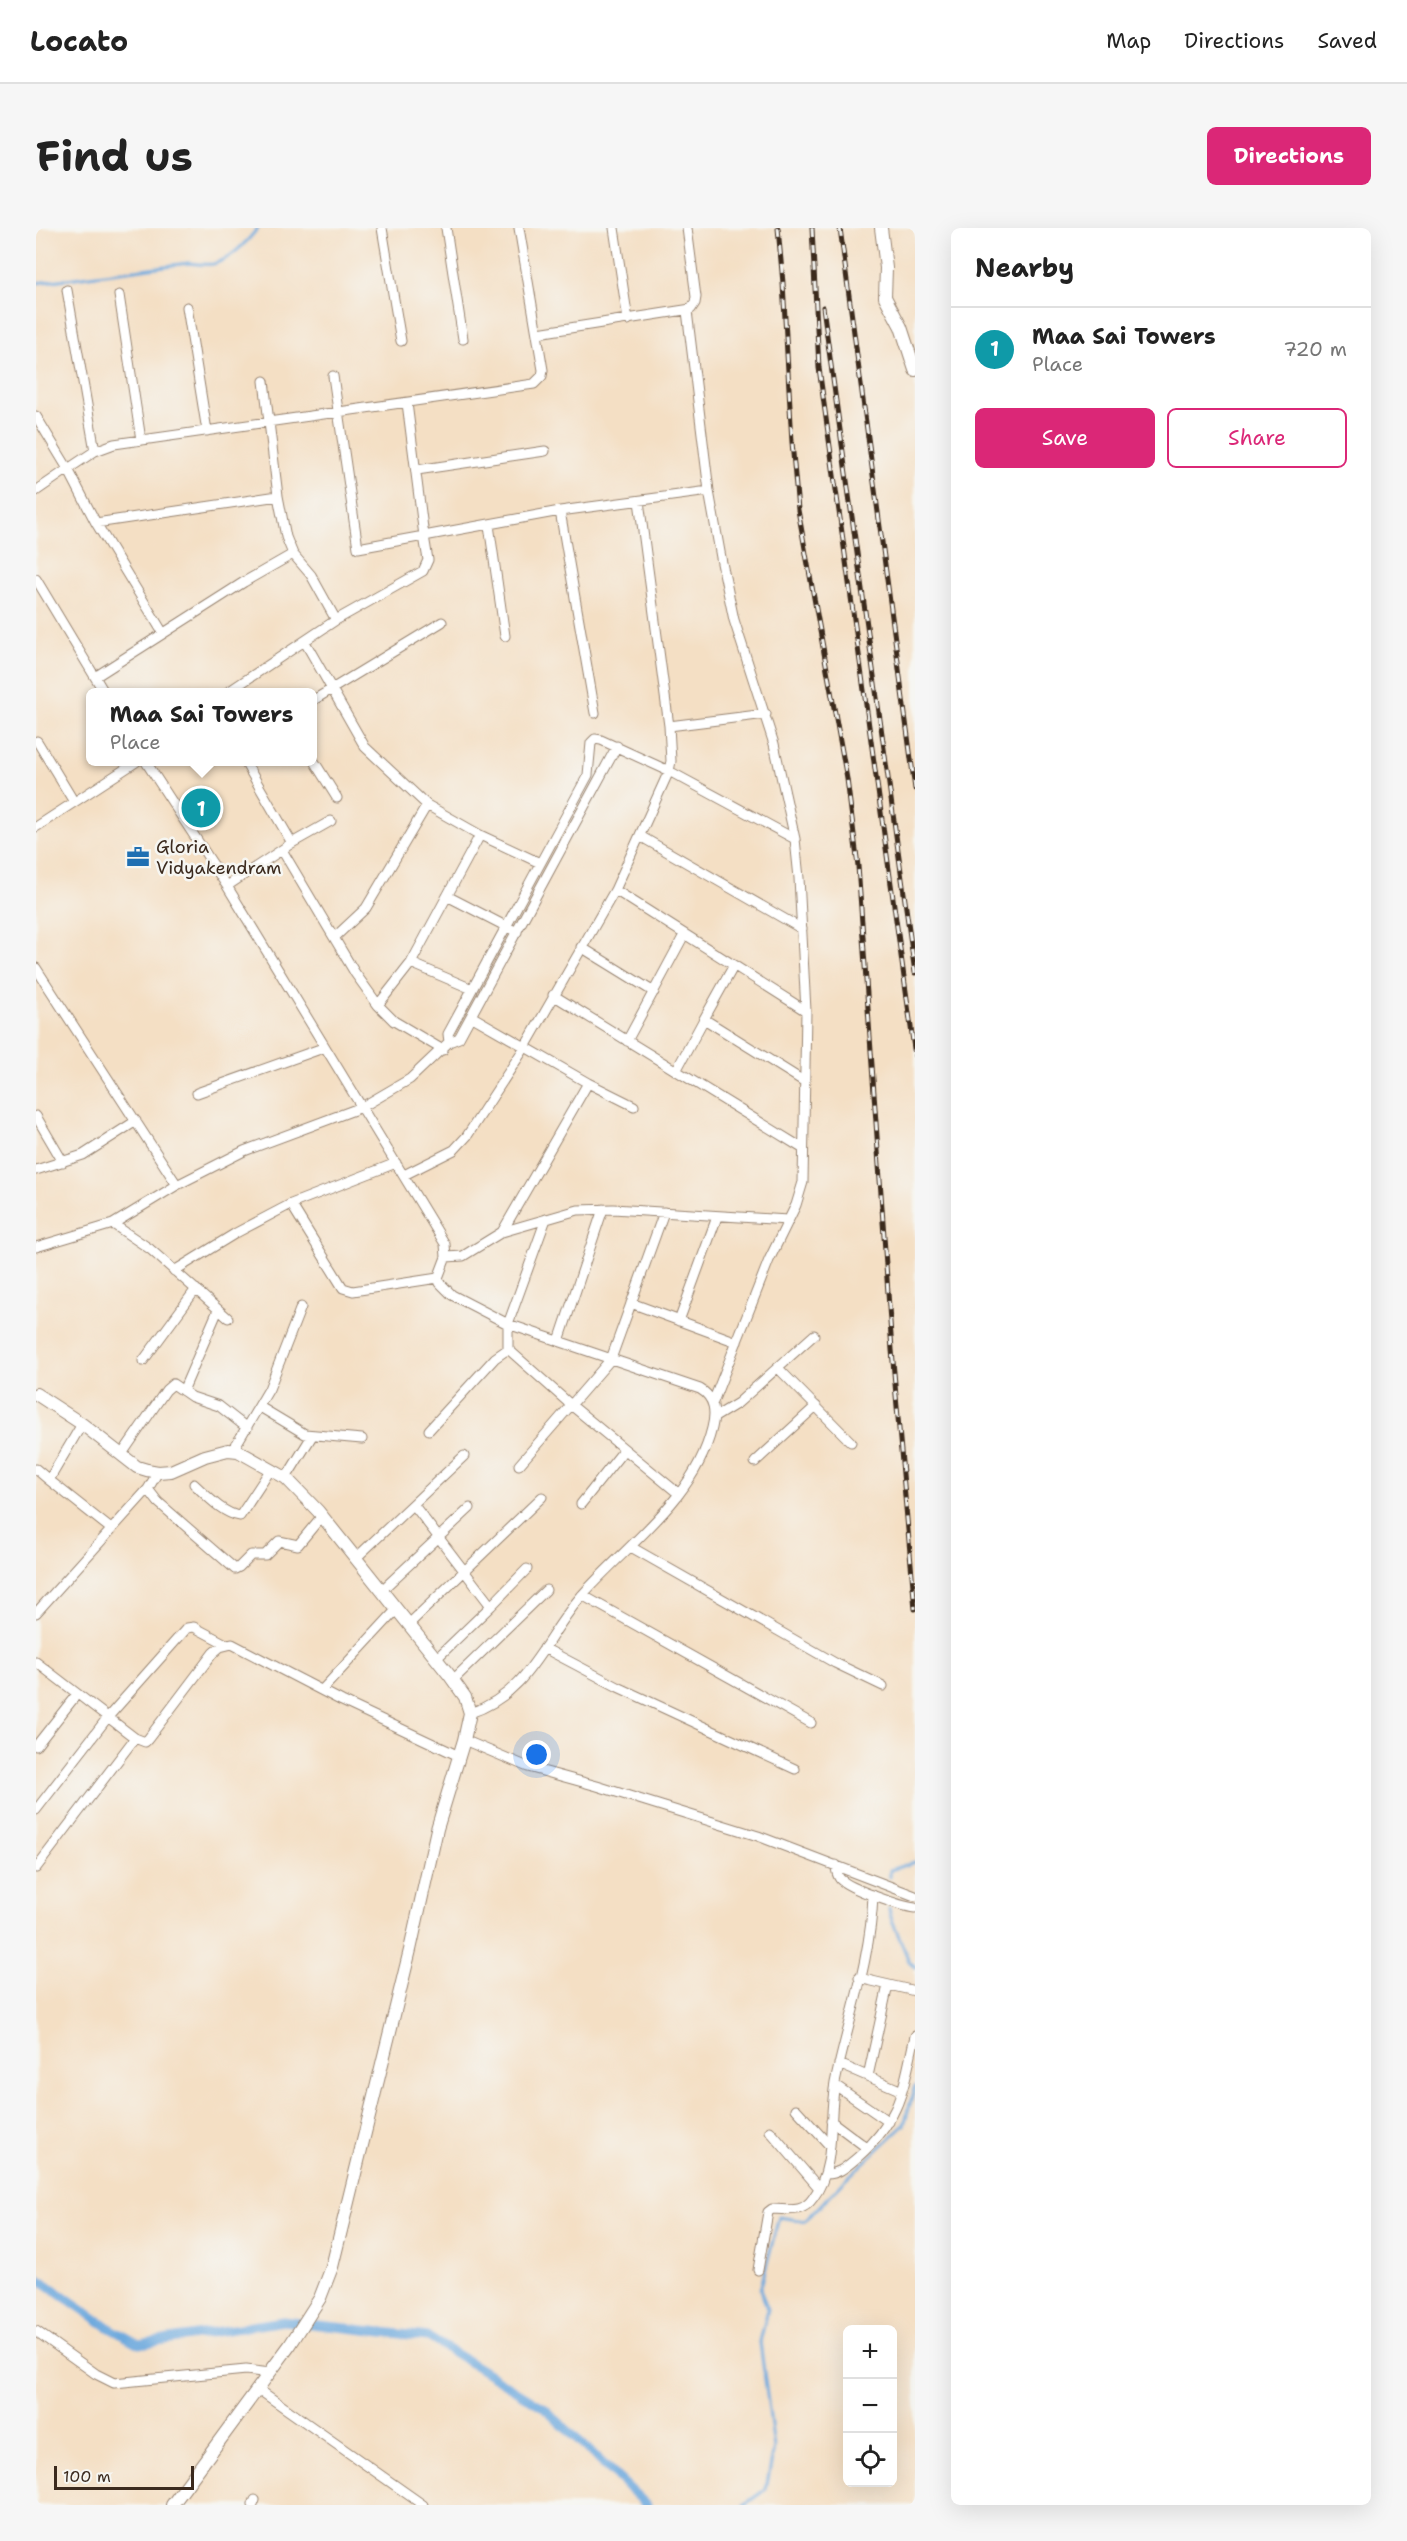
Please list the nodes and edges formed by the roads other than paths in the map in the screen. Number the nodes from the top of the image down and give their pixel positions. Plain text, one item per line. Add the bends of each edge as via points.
1 (382, 228) edge
2 (446, 228) edge
3 (519, 228) edge
4 (614, 228) edge
5 (687, 228) edge
6 (881, 228) edge
7 (67, 290) dead end
8 (120, 295) dead end
9 (187, 306) dead end
10 (687, 311) junction
11 (628, 320) junction
12 (538, 333) junction
13 (463, 339) dead end
14 (401, 341) dead end
15 (915, 370) edge
16 (333, 376) dead end
17 (264, 381) dead end
18 (407, 403) junction
19 (339, 412) junction
20 (36, 416) edge
21 (270, 423) junction
22 (207, 431) junction
23 (141, 440) junction
24 (544, 451) dead end
25 (95, 452) junction
26 (68, 469) junction
27 (417, 470) junction
28 (36, 491) edge
29 (709, 491) junction
30 (278, 496) junction
31 (639, 501) junction
32 (560, 511) junction
33 (96, 523) junction
34 (489, 525) junction
35 (424, 536) junction
36 (293, 554) junction
37 (36, 579) edge
38 (45, 593) junction
39 (36, 599) edge
40 (336, 620) junction
41 (442, 622) dead end
42 (163, 633) junction
43 (505, 636) dead end
44 (305, 642) junction
45 (95, 677) junction
46 (101, 688) edge
47 (236, 688) edge
48 (333, 688) junction
49 (317, 698) edge
50 (595, 713) dead end
51 (766, 714) junction
52 (669, 726) junction
53 (36, 741) edge
54 (617, 746) junction
55 (130, 766) edge
56 (149, 766) edge
57 (247, 766) edge
58 (317, 766) edge
59 (669, 771) junction
60 (336, 798) dead end
61 (74, 802) junction
62 (427, 805) junction
63 (331, 821) dead end
64 (36, 827) edge
65 (480, 835) junction
66 (640, 836) junction
67 (795, 839) junction
68 (292, 843) junction
69 (282, 850) junction
70 (540, 863) junction
71 (227, 886) junction
72 (615, 890) junction
73 (447, 896) junction
74 (505, 926) junction
75 (802, 929) junction
76 (517, 932) junction
77 (684, 935) junction
78 (335, 937) junction
79 (581, 947) junction
80 (411, 963) junction
81 (733, 967) junction
82 (36, 968) edge
83 (472, 989) junction
84 (654, 992) junction
85 (554, 995) junction
86 (378, 1005) junction
87 (806, 1011) junction
88 (471, 1016) junction
89 (704, 1019) junction
90 (627, 1041) junction
91 (446, 1046) junction
92 (525, 1047) junction
93 (324, 1048) junction
94 (676, 1071) junction
95 (805, 1082) junction
96 (588, 1083) junction
97 (197, 1093) dead end
98 (634, 1106) dead end
99 (362, 1107) junction
100 (36, 1116) edge
101 (136, 1121) junction
102 (802, 1148) junction
103 (63, 1162) junction
104 (396, 1163) junction
105 (36, 1170) edge
106 (404, 1175) junction
107 (177, 1185) junction
108 (291, 1204) junction
109 (603, 1209) junction
110 (664, 1212) junction
111 (717, 1217) junction
112 (546, 1219) junction
113 (788, 1220) junction
114 (113, 1224) junction
115 (502, 1232) junction
116 (36, 1247) edge
117 (446, 1257) junction
118 (174, 1271) junction
119 (438, 1278) junction
120 (196, 1289) junction
121 (631, 1304) junction
122 (301, 1307) dead end
123 (218, 1310) junction
124 (228, 1318) dead end
125 (679, 1321) junction
126 (508, 1324) junction
127 (814, 1335) dead end
128 (559, 1341) junction
129 (737, 1342) junction
130 (508, 1349) junction
131 (611, 1359) junction
132 (143, 1361) dead end
133 (778, 1368) junction
134 (183, 1391) junction
135 (36, 1394) edge
136 (713, 1402) junction
137 (571, 1405) junction
138 (260, 1407) junction
139 (816, 1407) junction
140 (715, 1417) junction
141 (82, 1424) junction
142 (247, 1428) junction
143 (429, 1430) dead end
144 (312, 1436) junction
145 (362, 1439) dead end
146 (850, 1442) dead end
147 (233, 1450) junction
148 (624, 1450) junction
149 (122, 1454) junction
150 (464, 1456) dead end
151 (756, 1462) dead end
152 (519, 1465) dead end
153 (36, 1469) edge
154 (271, 1469) junction
155 (158, 1472) junction
156 (286, 1478) junction
157 (49, 1479) junction
158 (194, 1484) dead end
159 (148, 1489) junction
160 (679, 1494) junction
161 (542, 1497) dead end
162 (413, 1504) junction
163 (581, 1504) dead end
164 (470, 1508) dead end
165 (322, 1516) junction
166 (111, 1529) junction
167 (438, 1536) junction
168 (631, 1547) junction
169 (356, 1558) junction
170 (527, 1569) dead end
171 (466, 1572) junction
172 (382, 1590) junction
173 (546, 1590) dead end
174 (582, 1595) junction
175 (491, 1606) junction
176 (397, 1609) junction
177 (36, 1613) edge
178 (409, 1624) junction
179 (226, 1644) junction
180 (544, 1648) junction
181 (437, 1658) junction
182 (36, 1664) edge
183 (453, 1680) junction
184 (882, 1686) dead end
185 (322, 1690) junction
186 (78, 1694) junction
187 (470, 1713) junction
188 (108, 1716) junction
189 (812, 1723) dead end
190 (135, 1738) junction
191 (464, 1740) junction
192 (36, 1746) edge
193 (459, 1756) junction
194 (795, 1769) dead end
195 (36, 1810) edge
196 (40, 1856) edge
197 (836, 1865) junction
198 (36, 1868) edge
199 (873, 1895) junction
200 (915, 1896) edge
201 (915, 1908) edge
202 (860, 1978) junction
203 (888, 1985) junction
204 (915, 1991) edge
205 (915, 2036) edge
206 (839, 2064) junction
207 (868, 2076) junction
208 (835, 2085) junction
209 (902, 2091) junction
210 (796, 2109) dead end
211 (831, 2121) junction
212 (889, 2122) junction
213 (770, 2132) dead end
214 (829, 2145) junction
215 (867, 2148) junction
216 (825, 2174) junction
217 (819, 2188) junction
218 (758, 2270) dead end
219 (36, 2331) edge
220 (270, 2373) junction
221 (258, 2389) junction
222 (172, 2505) edge
223 (423, 2505) edge

1 - 14 street
2 - 13 street
3 - 12 street
4 - 11 street
5 - 10 street via 696,297
6 - 15 street via 885,297 901,327
7 - 25 street
8 - 23 street
9 - 22 street
10 - 11 street
10 - 29 street
11 - 12 street
12 - 18 street via 543,369 534,384
16 - 19 street
17 - 21 street
18 - 19 street
18 - 27 street
19 - 21 street
19 - 35 street via 358,548
20 - 26 street
21 - 22 street
21 - 30 street
22 - 23 street
23 - 25 street
24 - 27 street
25 - 26 street
26 - 28 street
26 - 33 street
27 - 35 street
29 - 31 street
29 - 51 street via 734,620
30 - 33 street
30 - 36 street
31 - 32 street
31 - 52 street
32 - 34 street
32 - 50 street
33 - 42 street
34 - 35 street
34 - 43 street
35 - 40 street via 428,560 423,571
36 - 40 street via 311,575
36 - 42 street
37 - 38 street
38 - 39 street
38 - 45 street
40 - 44 street
41 - 48 street
42 - 45 street
44 - 47 street
44 - 48 street
45 - 46 street
48 - 49 street
48 - 62 street via 364,747
51 - 52 street
51 - 67 street
52 - 59 street
53 - 61 street
54 - 59 street
54 - 70 street via 595,739 591,743 588,775
54 - 76 street
55 - 61 street
56 - 71 street
57 - 68 street
58 - 60 street
59 - 66 street
59 - 67 street
61 - 64 street
62 - 65 street
62 - 78 street via 366,908
63 - 68 street
65 - 70 street
65 - 73 street
66 - 72 street
66 - 75 street
67 - 75 street
68 - 69 street
69 - 71 street
69 - 78 street
70 - 74 street
71 - 93 street
72 - 77 street
72 - 79 street
73 - 74 street
73 - 80 street
74 - 76 street
74 - 83 street
75 - 87 street
76 - 88 street
77 - 81 street
77 - 84 street
78 - 86 street
79 - 84 street
79 - 85 street
80 - 83 street
80 - 86 street
81 - 87 street
81 - 89 street
82 - 101 street
83 - 91 street via 448,1034
84 - 90 street
85 - 90 street
85 - 92 street
86 - 91 street via 394,1021
87 - 95 street
88 - 91 street via 459,1038
88 - 92 street
89 - 94 street
89 - 95 street
90 - 94 street
91 - 99 street via 410,1079
92 - 96 street
92 - 106 street via 460,1144
93 - 97 street
93 - 99 street
94 - 102 street
95 - 102 street
96 - 98 street
96 - 115 street
99 - 104 street
99 - 107 street via 244,1151
100 - 103 street
101 - 103 street via 83,1155
101 - 107 street
102 - 113 street via 803,1182
103 - 105 street
104 - 106 street
104 - 108 street
106 - 117 street via 445,1244
107 - 114 street
108 - 118 street
108 - 119 street via 343,1288 353,1291
109 - 110 street
109 - 112 street via 578,1210
109 - 128 street
110 - 111 street
110 - 121 street
111 - 113 street
111 - 125 street
112 - 115 street
112 - 126 street
113 - 129 street
114 - 116 street
114 - 118 street
115 - 117 street via 463,1256
117 - 119 street
118 - 120 street
119 - 126 street via 452,1295
120 - 123 street
120 - 132 street
121 - 125 street
121 - 131 street
122 - 138 street
123 - 124 street
123 - 134 street
125 - 129 street
126 - 128 street
126 - 130 street
127 - 133 street
128 - 131 street
129 - 136 street
130 - 137 street
130 - 143 street via 495,1358
131 - 136 street via 700,1389
131 - 137 street
133 - 139 street
133 - 140 street via 738,1403
134 - 142 street via 219,1406
134 - 149 street via 173,1384 166,1390
135 - 141 street
136 - 140 street
137 - 148 street
137 - 152 street
138 - 142 street
138 - 144 street
139 - 146 street
139 - 151 street
140 - 160 street via 701,1460
141 - 149 street
141 - 157 street
142 - 147 street
144 - 145 street
144 - 156 street
147 - 154 street
147 - 155 street
148 - 160 street
148 - 163 street
149 - 155 street via 137,1467
150 - 162 street
153 - 157 street
154 - 156 street
154 - 158 street via 240,1516 214,1502
155 - 159 street
156 - 165 street
157 - 166 street
159 - 165 street via 235,1569 251,1555 265,1555 279,1540 298,1545
159 - 166 street
160 - 168 street
161 - 171 street
162 - 167 street
162 - 169 street
164 - 167 street
165 - 169 street
166 - 177 street
167 - 171 street
167 - 172 street
168 - 174 street
168 - 184 street
169 - 172 street
170 - 175 street
171 - 175 street
171 - 178 street
172 - 176 street
173 - 183 street
174 - 180 street
174 - 189 street
175 - 181 street
176 - 178 street
176 - 185 street
178 - 181 street
179 - 185 street
179 - 188 street via 194,1627 187,1628
179 - 190 street via 213,1653 148,1739 145,1742
180 - 187 street via 516,1687
180 - 194 street
181 - 183 street
182 - 186 street
183 - 187 street via 465,1696
185 - 193 street
186 - 188 street
186 - 192 street
187 - 191 street
188 - 190 street
188 - 195 street
190 - 196 street
191 - 193 street
191 - 197 street via 528,1767 758,1836
193 - 220 street via 437,1829 332,2267 320,2298
196 - 198 street
197 - 199 street via 844,1882
197 - 200 street
199 - 201 street
199 - 202 street via 871,1928
202 - 203 street
202 - 206 street
203 - 204 street
203 - 207 street
205 - 209 street
206 - 207 street
206 - 208 street
207 - 209 street
208 - 211 street
208 - 212 street
209 - 212 street
210 - 214 street
211 - 214 street
211 - 215 street
212 - 215 street
213 - 217 street
214 - 216 street
215 - 216 street via 839,2172
216 - 217 street
217 - 218 street via 805,2207 768,2212
219 - 220 street via 114,2383 236,2371
220 - 221 street
221 - 222 street
221 - 223 street

